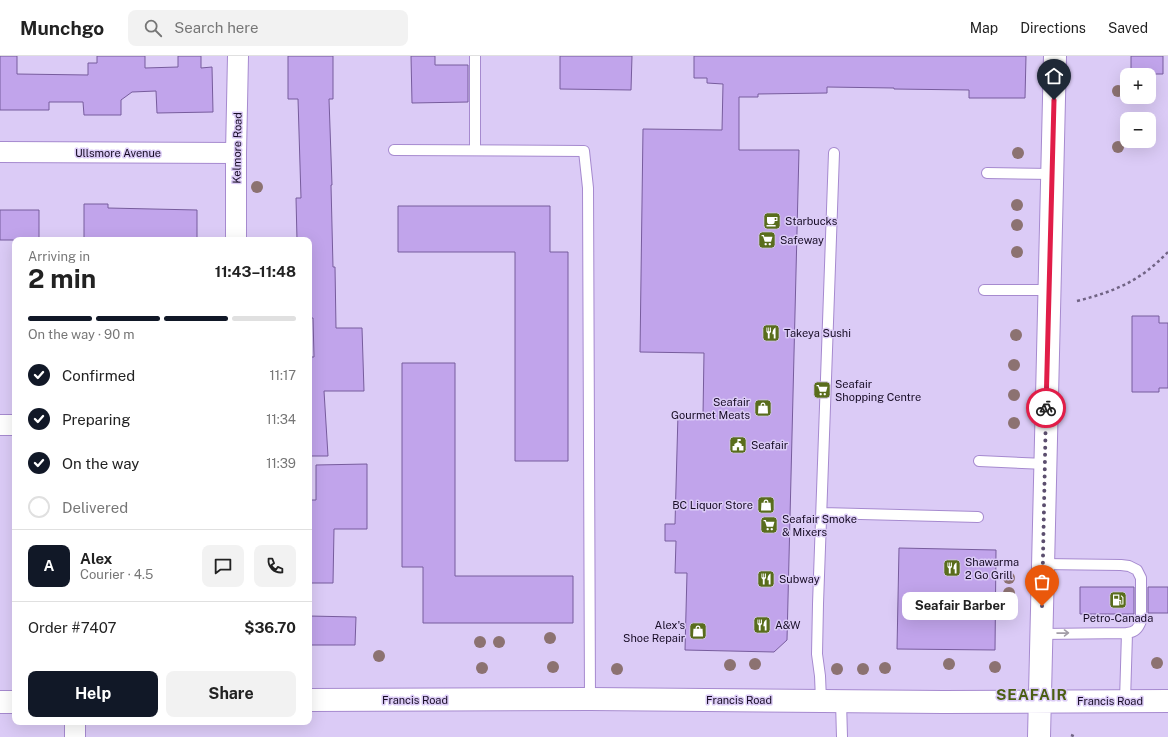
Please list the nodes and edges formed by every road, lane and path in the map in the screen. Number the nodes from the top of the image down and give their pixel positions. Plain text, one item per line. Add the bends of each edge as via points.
1 (238, 56) edge
2 (475, 56) edge
3 (1055, 56) edge
4 (394, 150) dead end
5 (475, 150) junction
6 (0, 152) edge
7 (236, 152) junction
8 (834, 153) dead end
9 (987, 173) dead end
10 (1052, 174) junction
11 (236, 237) edge
12 (1168, 252) edge
13 (984, 290) dead end
14 (1049, 290) junction
15 (1077, 301) dead end
16 (0, 425) edge
17 (12, 426) edge
18 (979, 461) dead end
19 (1046, 464) junction
20 (822, 513) junction
21 (978, 517) dead end
22 (1043, 564) junction
23 (1127, 633) junction
24 (1041, 634) junction
25 (590, 699) junction
26 (312, 700) edge
27 (831, 700) junction
28 (1125, 701) junction
29 (1168, 701) edge
30 (0, 702) edge
31 (12, 702) edge
32 (1040, 702) junction
33 (75, 725) edge
34 (1071, 735) dead end
35 (75, 737) edge
36 (842, 737) edge
37 (1039, 737) edge
38 (1076, 737) edge

1 - 7 street, Kelmore Road
2 - 5 lane
3 - 10 street
4 - 5 lane
5 - 25 lane via 584,151 588,188
6 - 7 street, Ullsmore Avenue
7 - 11 street, Kelmore Road
8 - 20 lane
9 - 10 lane
10 - 14 street
12 - 15 path via 1149,270 1132,281 1112,291
13 - 14 lane
14 - 19 street
16 - 17 street
18 - 19 lane
19 - 22 street
20 - 21 lane
20 - 27 lane via 817,654 820,676
22 - 23 lane via 1121,565 1137,570 1141,578 1141,621 1134,632
22 - 24 street
24 -> 23 lane
23 - 28 lane
24 - 32 street
25 - 26 street, Francis Road
25 - 27 street, Francis Road
27 - 32 street, Francis Road
27 - 36 lane
28 - 29 street, Francis Road
28 - 32 street, Francis Road
30 - 31 street
32 - 37 street
33 - 35 street
34 - 38 path

